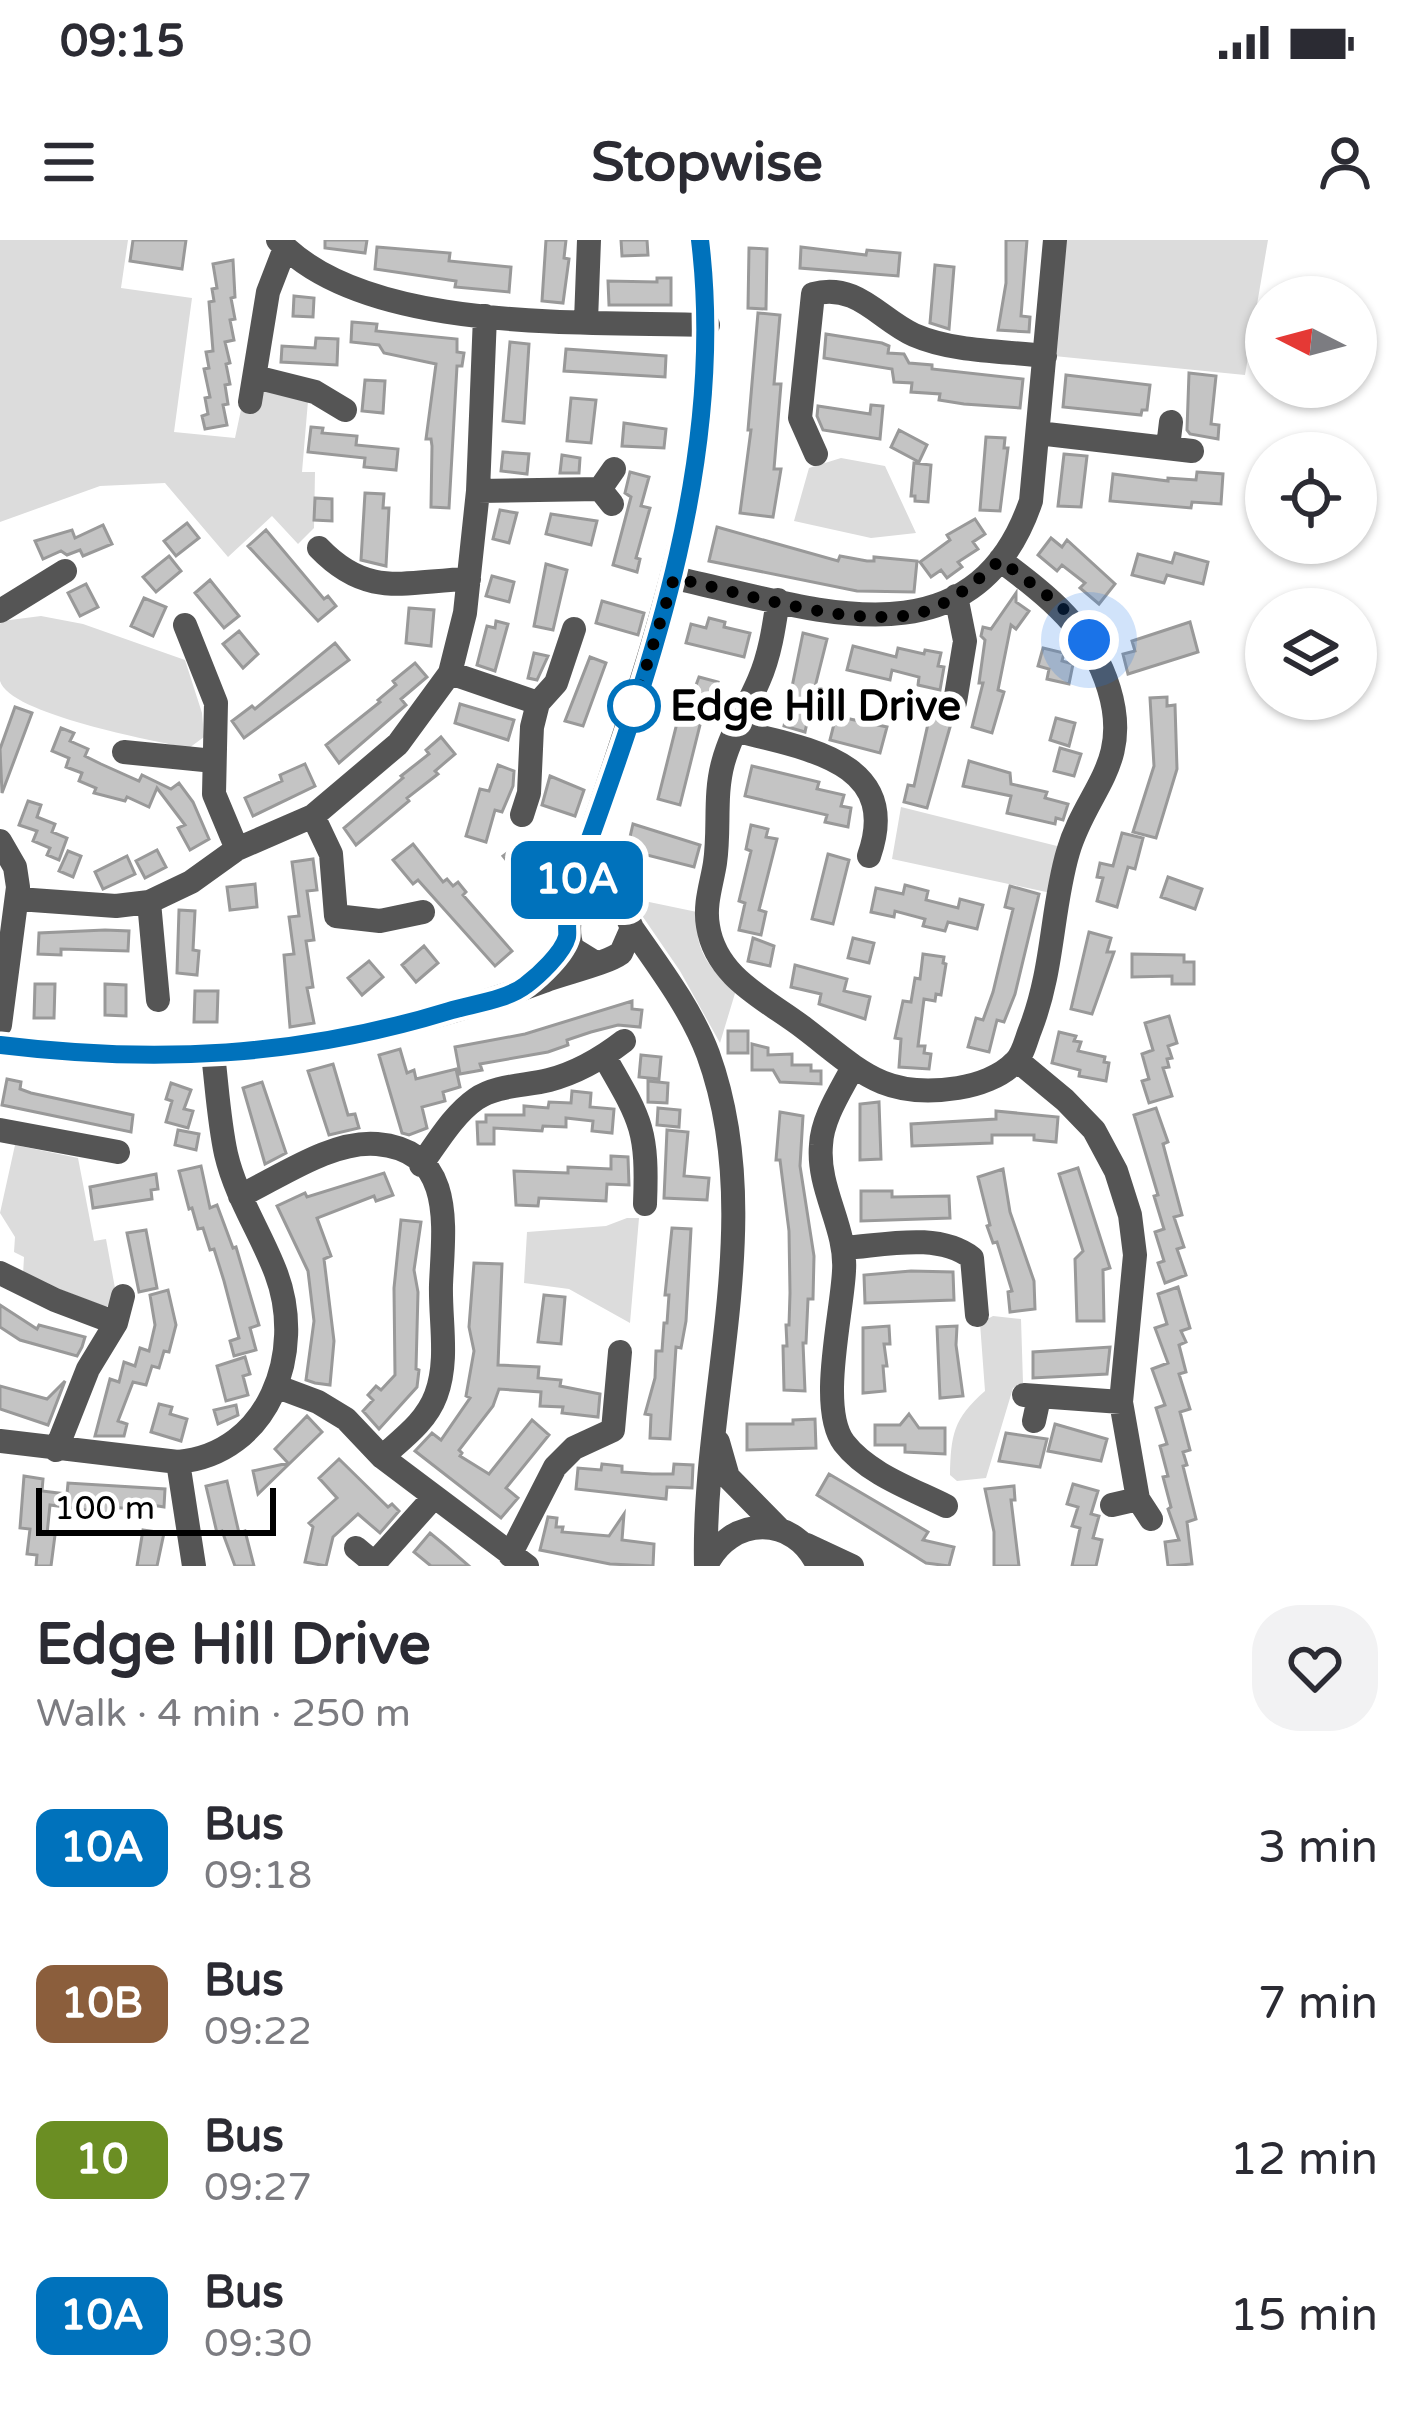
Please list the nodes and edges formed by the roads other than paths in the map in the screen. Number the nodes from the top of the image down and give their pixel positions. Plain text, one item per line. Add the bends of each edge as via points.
1 (589, 240) edge
2 (700, 240) edge
3 (1054, 240) edge
4 (282, 244) edge
5 (485, 316) junction
6 (586, 321) junction
7 (708, 326) junction
8 (1045, 356) junction
9 (345, 410) dead end
10 (1038, 433) junction
11 (1177, 440) dead end
12 (817, 456) dead end
13 (608, 487) dead end
14 (478, 490) junction
15 (319, 548) dead end
16 (1000, 560) junction
17 (65, 571) dead end
18 (674, 578) junction
19 (470, 579) junction
20 (956, 596) junction
21 (778, 600) junction
22 (0, 611) edge
23 (185, 625) dead end
24 (574, 629) dead end
25 (450, 673) junction
26 (955, 702) dead end
27 (538, 703) junction
28 (734, 730) junction
29 (124, 752) dead end
30 (214, 761) junction
31 (522, 815) dead end
32 (314, 816) junction
33 (0, 841) edge
34 (589, 843) junction
35 (237, 849) junction
36 (869, 856) dead end
37 (610, 898) junction
38 (18, 899) junction
39 (149, 902) junction
40 (573, 909) junction
41 (423, 912) dead end
42 (632, 928) junction
43 (567, 938) junction
44 (604, 960) junction
45 (667, 978) junction
46 (522, 989) junction
47 (158, 1000) dead end
48 (0, 1025) edge
49 (0, 1045) edge
50 (213, 1054) junction
51 (1018, 1061) junction
52 (852, 1069) junction
53 (0, 1130) edge
54 (118, 1152) dead end
55 (422, 1165) junction
56 (240, 1196) junction
57 (645, 1204) dead end
58 (845, 1248) junction
59 (7, 1269) edge
60 (123, 1296) dead end
61 (976, 1315) dead end
62 (116, 1324) junction
63 (620, 1352) dead end
64 (278, 1388) junction
65 (1121, 1402) junction
66 (1033, 1405) dead end
67 (713, 1422) junction
68 (1, 1448) edge
69 (56, 1450) junction
70 (382, 1457) junction
71 (178, 1462) junction
72 (433, 1498) junction
73 (1112, 1504) dead end
74 (946, 1506) dead end
75 (779, 1529) junction
76 (811, 1555) edge
77 (367, 1559) edge
78 (518, 1560) edge
79 (194, 1566) edge
80 (706, 1566) edge
81 (852, 1566) edge

1 - 6 street
2 - 7 street
3 - 8 street
4 - 5 street via 319,272 376,297
4 - 9 street via 252,390 315,392
5 - 6 street
5 - 14 street
6 - 7 street
7 - 18 street via 693,493
8 - 10 street
8 - 12 street via 942,344 908,332 870,302 813,294 800,418
10 - 11 street
10 - 16 street via 1030,501
13 - 14 street
14 - 19 street
15 - 19 street via 367,583
16 - 20 street
16 - 51 street via 1060,605 1089,640 1115,725 1112,763 1068,850 1052,955
17 - 22 street
18 - 21 street
18 - 34 street
19 - 25 street
20 - 21 street via 926,611 859,617
20 - 26 street via 965,640
21 - 28 street via 761,677
23 - 30 street via 216,703
24 - 27 street via 556,683
25 - 27 street
25 - 32 street via 398,744
27 - 31 street
28 - 36 street via 821,753 854,772 876,810
28 - 52 street via 722,768 707,925 735,979
29 - 30 street
30 - 35 street via 214,794
32 - 35 street
32 - 41 street via 331,854 336,916 380,921
33 - 38 street via 15,867
34 - 37 street
34 - 40 street
35 - 39 street
37 - 40 street
37 - 42 street
38 - 39 street
38 - 48 street
39 - 47 street
40 - 43 street
42 - 44 street via 627,946
42 - 45 street
43 - 44 street via 582,958
43 - 46 street
44 - 45 street
44 - 46 street
45 - 67 street via 707,1052 732,1174
46 - 50 street via 323,1044
49 - 50 street
50 - 56 street via 226,1155
51 - 52 street via 975,1085 915,1093
51 - 65 street via 1094,1130 1130,1215 1135,1255
52 - 58 street via 820,1145
53 - 54 street via 89,1156
55 - 56 street via 364,1144
55 - 57 street via 475,1100 554,1079 614,1049 642,1129
55 - 70 street via 442,1197 446,1230 441,1380 422,1421
56 - 64 street via 278,1276 286,1318
58 - 61 street via 959,1248 972,1258
58 - 74 street via 834,1420 844,1443 878,1472
59 - 62 street
60 - 62 street
62 - 69 street
63 - 78 street via 614,1430 574,1448 556,1467
64 - 70 street via 330,1408
64 - 71 street via 241,1440
65 - 66 street
65 - 73 street via 1144,1509
67 - 75 street via 728,1478
67 - 80 street
68 - 69 street
69 - 71 street
70 - 72 street
71 - 79 street
72 - 77 street
72 - 78 street
75 - 76 street
75 - 80 street via 736,1532
76 - 81 street

